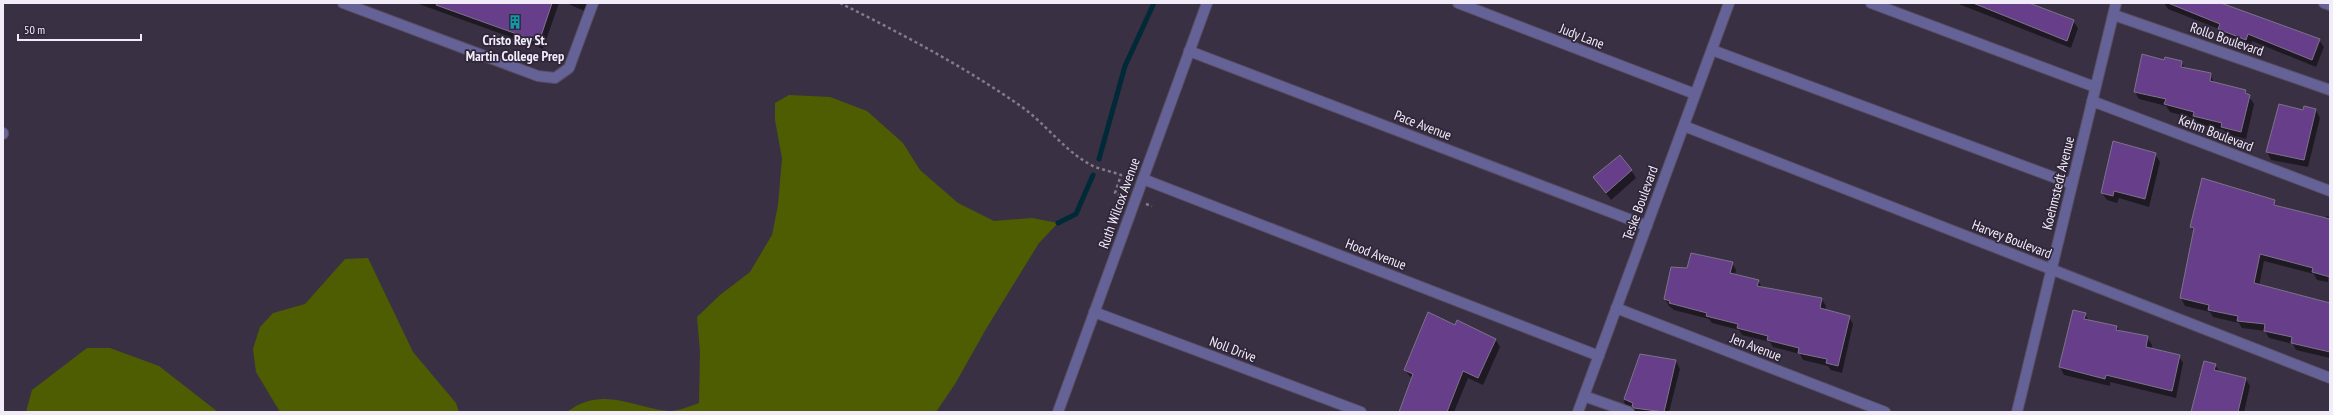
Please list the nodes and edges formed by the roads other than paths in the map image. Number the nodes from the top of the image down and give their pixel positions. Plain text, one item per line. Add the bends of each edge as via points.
1 (343, 3) edge
2 (593, 3) edge
3 (1207, 3) edge
4 (1458, 3) edge
5 (1729, 3) edge
6 (1871, 3) edge
7 (2116, 3) edge
8 (2324, 3) edge
9 (2330, 5) edge
10 (2114, 14) junction
11 (1712, 50) junction
12 (1189, 51) junction
13 (2095, 87) junction
14 (2330, 90) edge
15 (1695, 94) junction
16 (2092, 101) junction
17 (1684, 126) junction
18 (1143, 179) junction
19 (2072, 184) junction
20 (2330, 191) edge
21 (1647, 226) junction
22 (2051, 269) junction
23 (1616, 308) junction
24 (1094, 312) junction
25 (1599, 356) junction
26 (2330, 378) edge
27 (1584, 396) junction
28 (1058, 412) edge
29 (1361, 412) edge
30 (1578, 412) edge
31 (1629, 412) edge
32 (1885, 412) edge
33 (2017, 412) edge

1 - 2 street via 538,76 555,78 569,68
3 - 12 street, Ruth Wilcox Avenue
4 - 15 street, Judy Lane
5 - 11 street, Teske Boulevard
6 - 13 street
7 - 10 street
8 - 9 street
10 - 13 street
10 - 14 street, Rollo Boulevard
11 - 15 street, Teske Boulevard
11 - 19 street
12 - 18 street, Ruth Wilcox Avenue
12 - 21 street, Pace Avenue
13 - 16 street, Koehmstedt Avenue
15 - 17 street, Teske Boulevard
16 - 19 street, Koehmstedt Avenue
16 - 20 street, Kehm Boulevard
17 - 21 street, Teske Boulevard
17 - 22 street, Harvey Boulevard
18 - 24 street, Ruth Wilcox Avenue
18 - 25 street, Hood Avenue
19 - 22 street, Koehmstedt Avenue
21 - 23 street, Teske Boulevard
22 - 26 street, Harvey Boulevard
22 - 33 street, Koehmstedt Avenue
23 - 25 street, Teske Boulevard
23 - 32 street, Jen Avenue
24 - 28 street, Ruth Wilcox Avenue
24 - 29 street, Noll Drive
25 - 27 street, Teske Boulevard
27 - 30 street, Teske Boulevard
27 - 31 street

